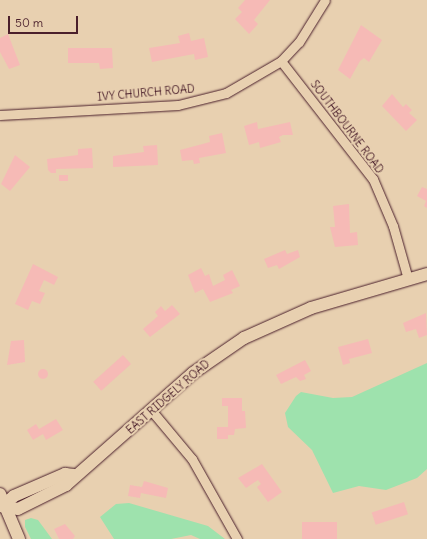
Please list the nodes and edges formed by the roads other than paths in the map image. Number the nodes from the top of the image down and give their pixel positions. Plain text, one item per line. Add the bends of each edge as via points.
1 (325, 0) edge
2 (281, 61) junction
3 (0, 115) edge
4 (427, 274) edge
5 (408, 279) junction
6 (151, 410) junction
7 (1, 502) edge
8 (19, 539) edge
9 (236, 539) edge

1 - 2 street, IVY CHURCH ROAD via 299,42
2 - 3 street, IVY CHURCH ROAD via 247,83 201,101
2 - 5 street, SOUTHBOURNE ROAD via 373,179 393,226
4 - 5 street, EAST RIDGELY ROAD
5 - 6 street, EAST RIDGELY ROAD via 311,308 259,330 203,365
6 - 7 street, EAST RIDGELY ROAD via 74,475 65,474
6 - 9 street via 192,459
7 - 8 street

